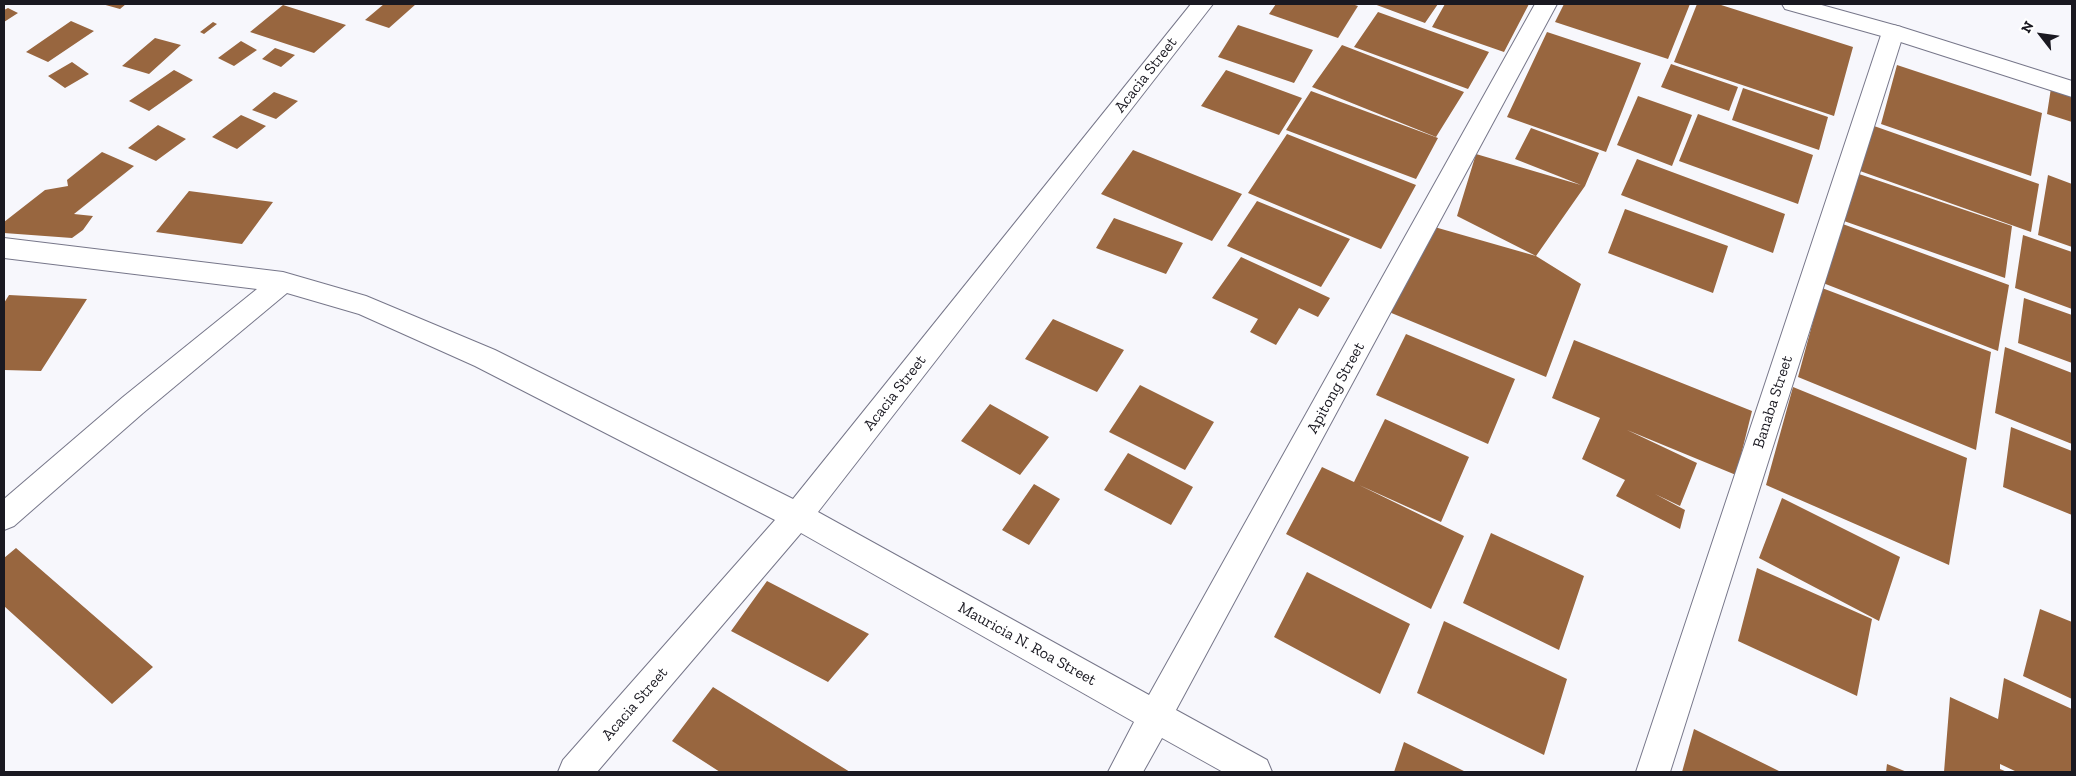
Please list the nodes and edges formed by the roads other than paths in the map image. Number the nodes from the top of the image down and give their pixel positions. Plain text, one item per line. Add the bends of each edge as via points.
1 (1202, 4) edge
2 (1546, 4) edge
3 (1793, 4) edge
4 (1893, 32) junction
5 (2072, 89) edge
6 (4, 248) edge
7 (283, 282) junction
8 (798, 516) junction
9 (4, 517) edge
10 (1157, 716) junction
11 (576, 772) edge
12 (1125, 772) edge
13 (1256, 772) edge
14 (1653, 772) edge

1 - 8 street, Acacia Street
2 - 10 street, Apitong Street
3 - 4 street
4 - 5 street
4 - 14 street, Banaba Street
6 - 7 street, Mauricia N. Roa Street
7 - 8 street, Mauricia N. Roa Street via 366,306 486,358
7 - 9 street via 133,405
8 - 10 street, Mauricia N. Roa Street
8 - 11 street, Acacia Street
10 - 12 street, Apitong Street
10 - 13 street, Mauricia N. Roa Street

